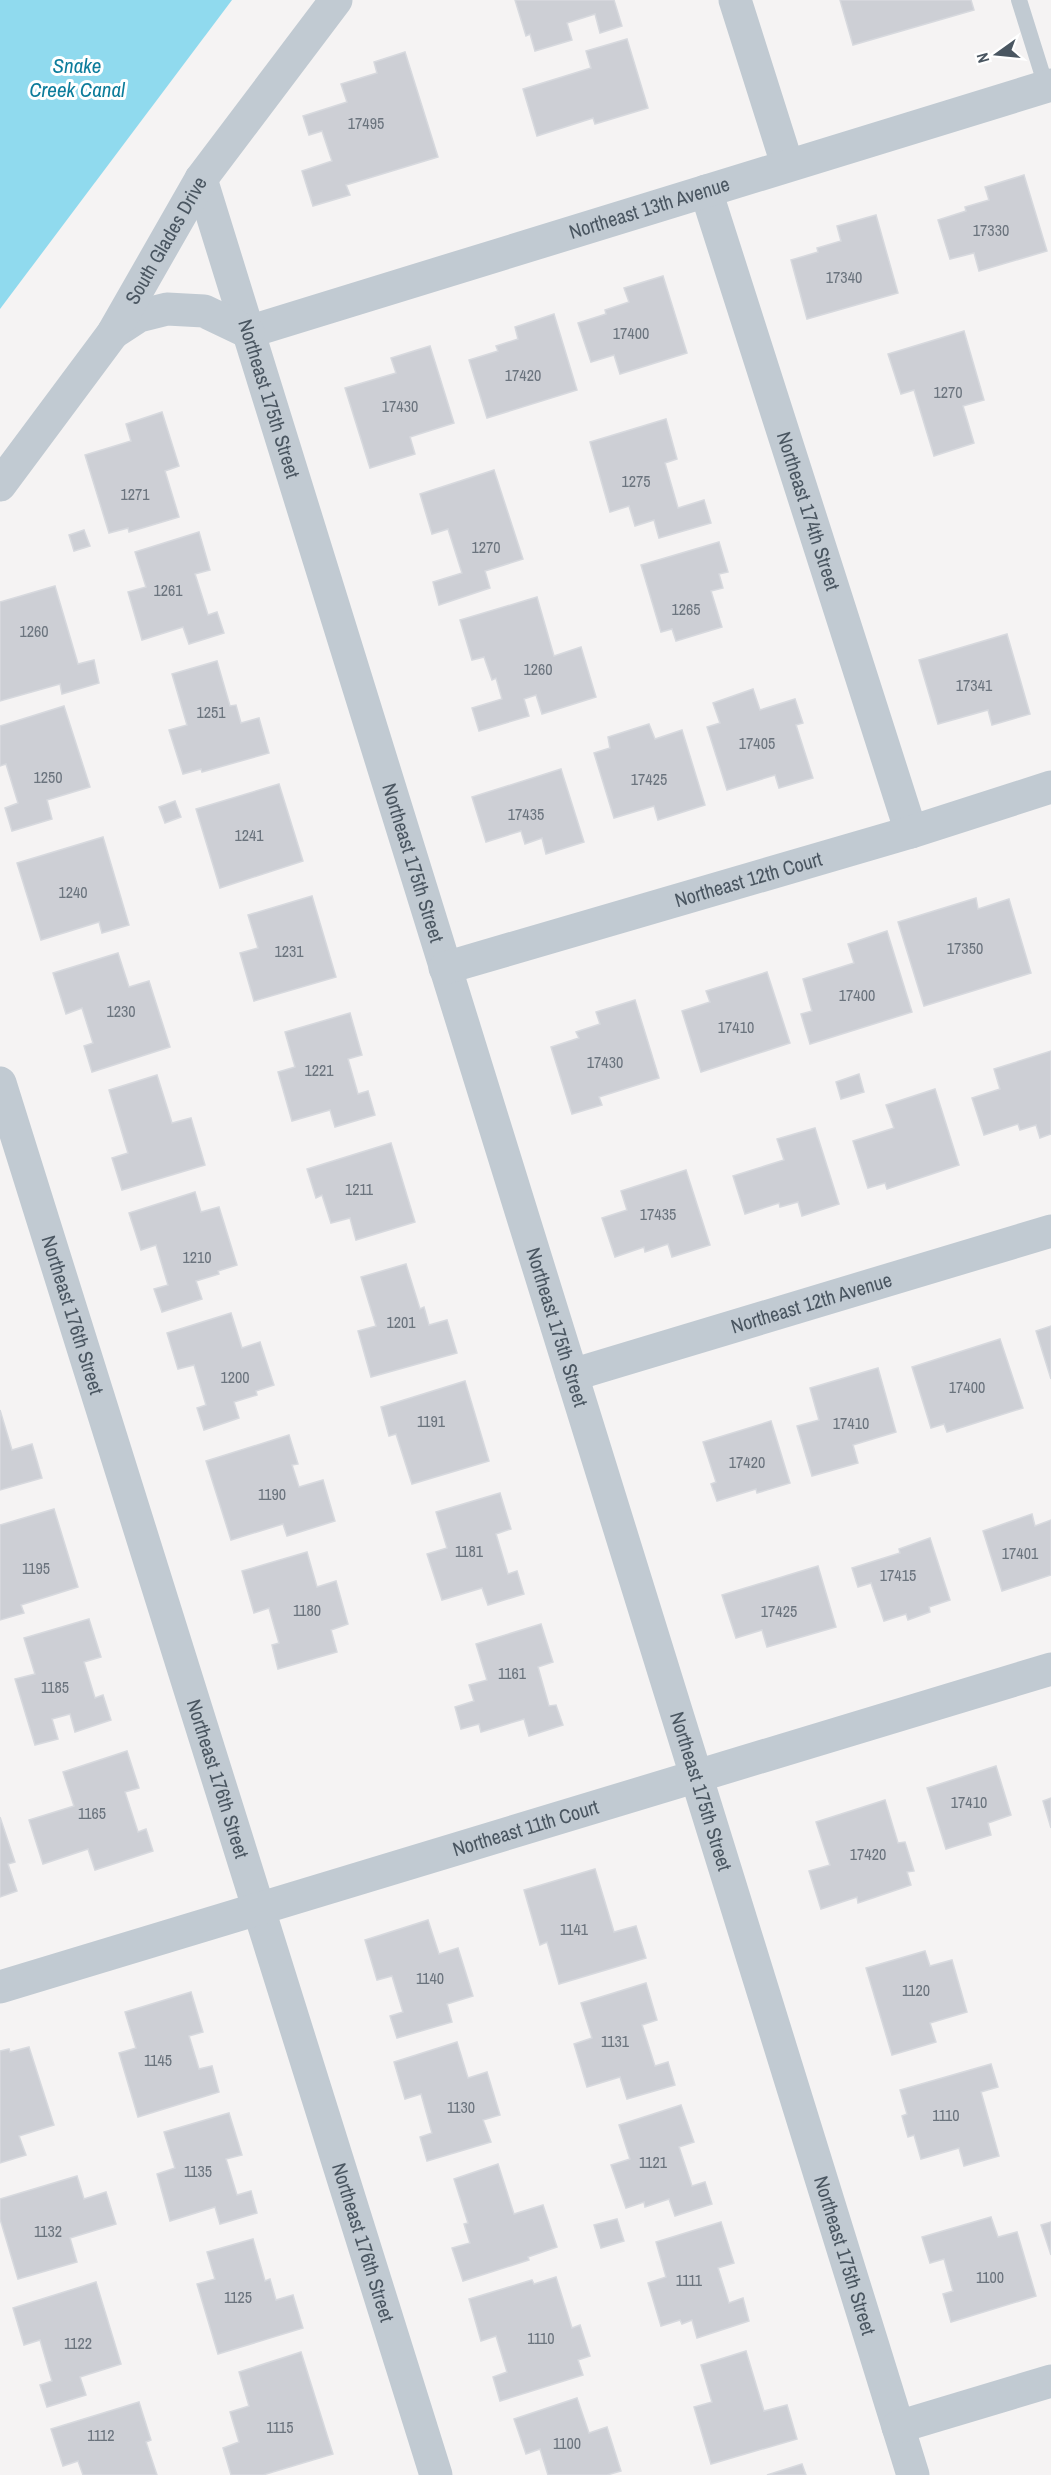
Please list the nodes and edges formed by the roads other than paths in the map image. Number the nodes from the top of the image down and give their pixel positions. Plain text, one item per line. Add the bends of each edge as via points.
1 (336, 0) edge
2 (735, 0) edge
3 (1019, 0) edge
4 (1049, 86) edge
5 (788, 164) junction
6 (201, 179) junction
7 (706, 191) junction
8 (248, 332) junction
9 (113, 333) junction
10 (0, 485) edge
11 (1051, 787) edge
12 (911, 832) junction
13 (445, 968) junction
14 (0, 1083) edge
15 (1051, 1232) edge
16 (572, 1375) junction
17 (1051, 1669) edge
18 (696, 1776) junction
19 (259, 1909) junction
20 (0, 1987) edge
21 (1051, 2382) edge
22 (898, 2427) junction
23 (436, 2475) edge
24 (913, 2475) edge

1 - 6 street, South Glades Drive
2 - 5 street
3 - 4 lane
4 - 5 street, Northeast 13th Avenue
5 - 7 street, Northeast 13th Avenue
6 - 8 street, Northeast 175th Street
6 - 9 street, South Glades Drive
7 - 8 street, Northeast 13th Avenue
7 - 12 street, Northeast 174th Street
8 - 9 street via 204,311 167,309 139,316
8 - 13 street, Northeast 175th Street
9 - 10 street, South Glades Drive
11 - 12 street, Northeast 12th Court
12 - 13 street, Northeast 12th Court
13 - 16 street, Northeast 175th Street
14 - 19 street, Northeast 176th Street
15 - 16 street, Northeast 12th Avenue
16 - 18 street, Northeast 175th Street
17 - 18 street, Northeast 11th Court
18 - 19 street, Northeast 11th Court
18 - 22 street, Northeast 175th Street
19 - 20 street, Northeast 11th Court
19 - 23 street, Northeast 176th Street
21 - 22 street
22 - 24 street, Northeast 175th Street

